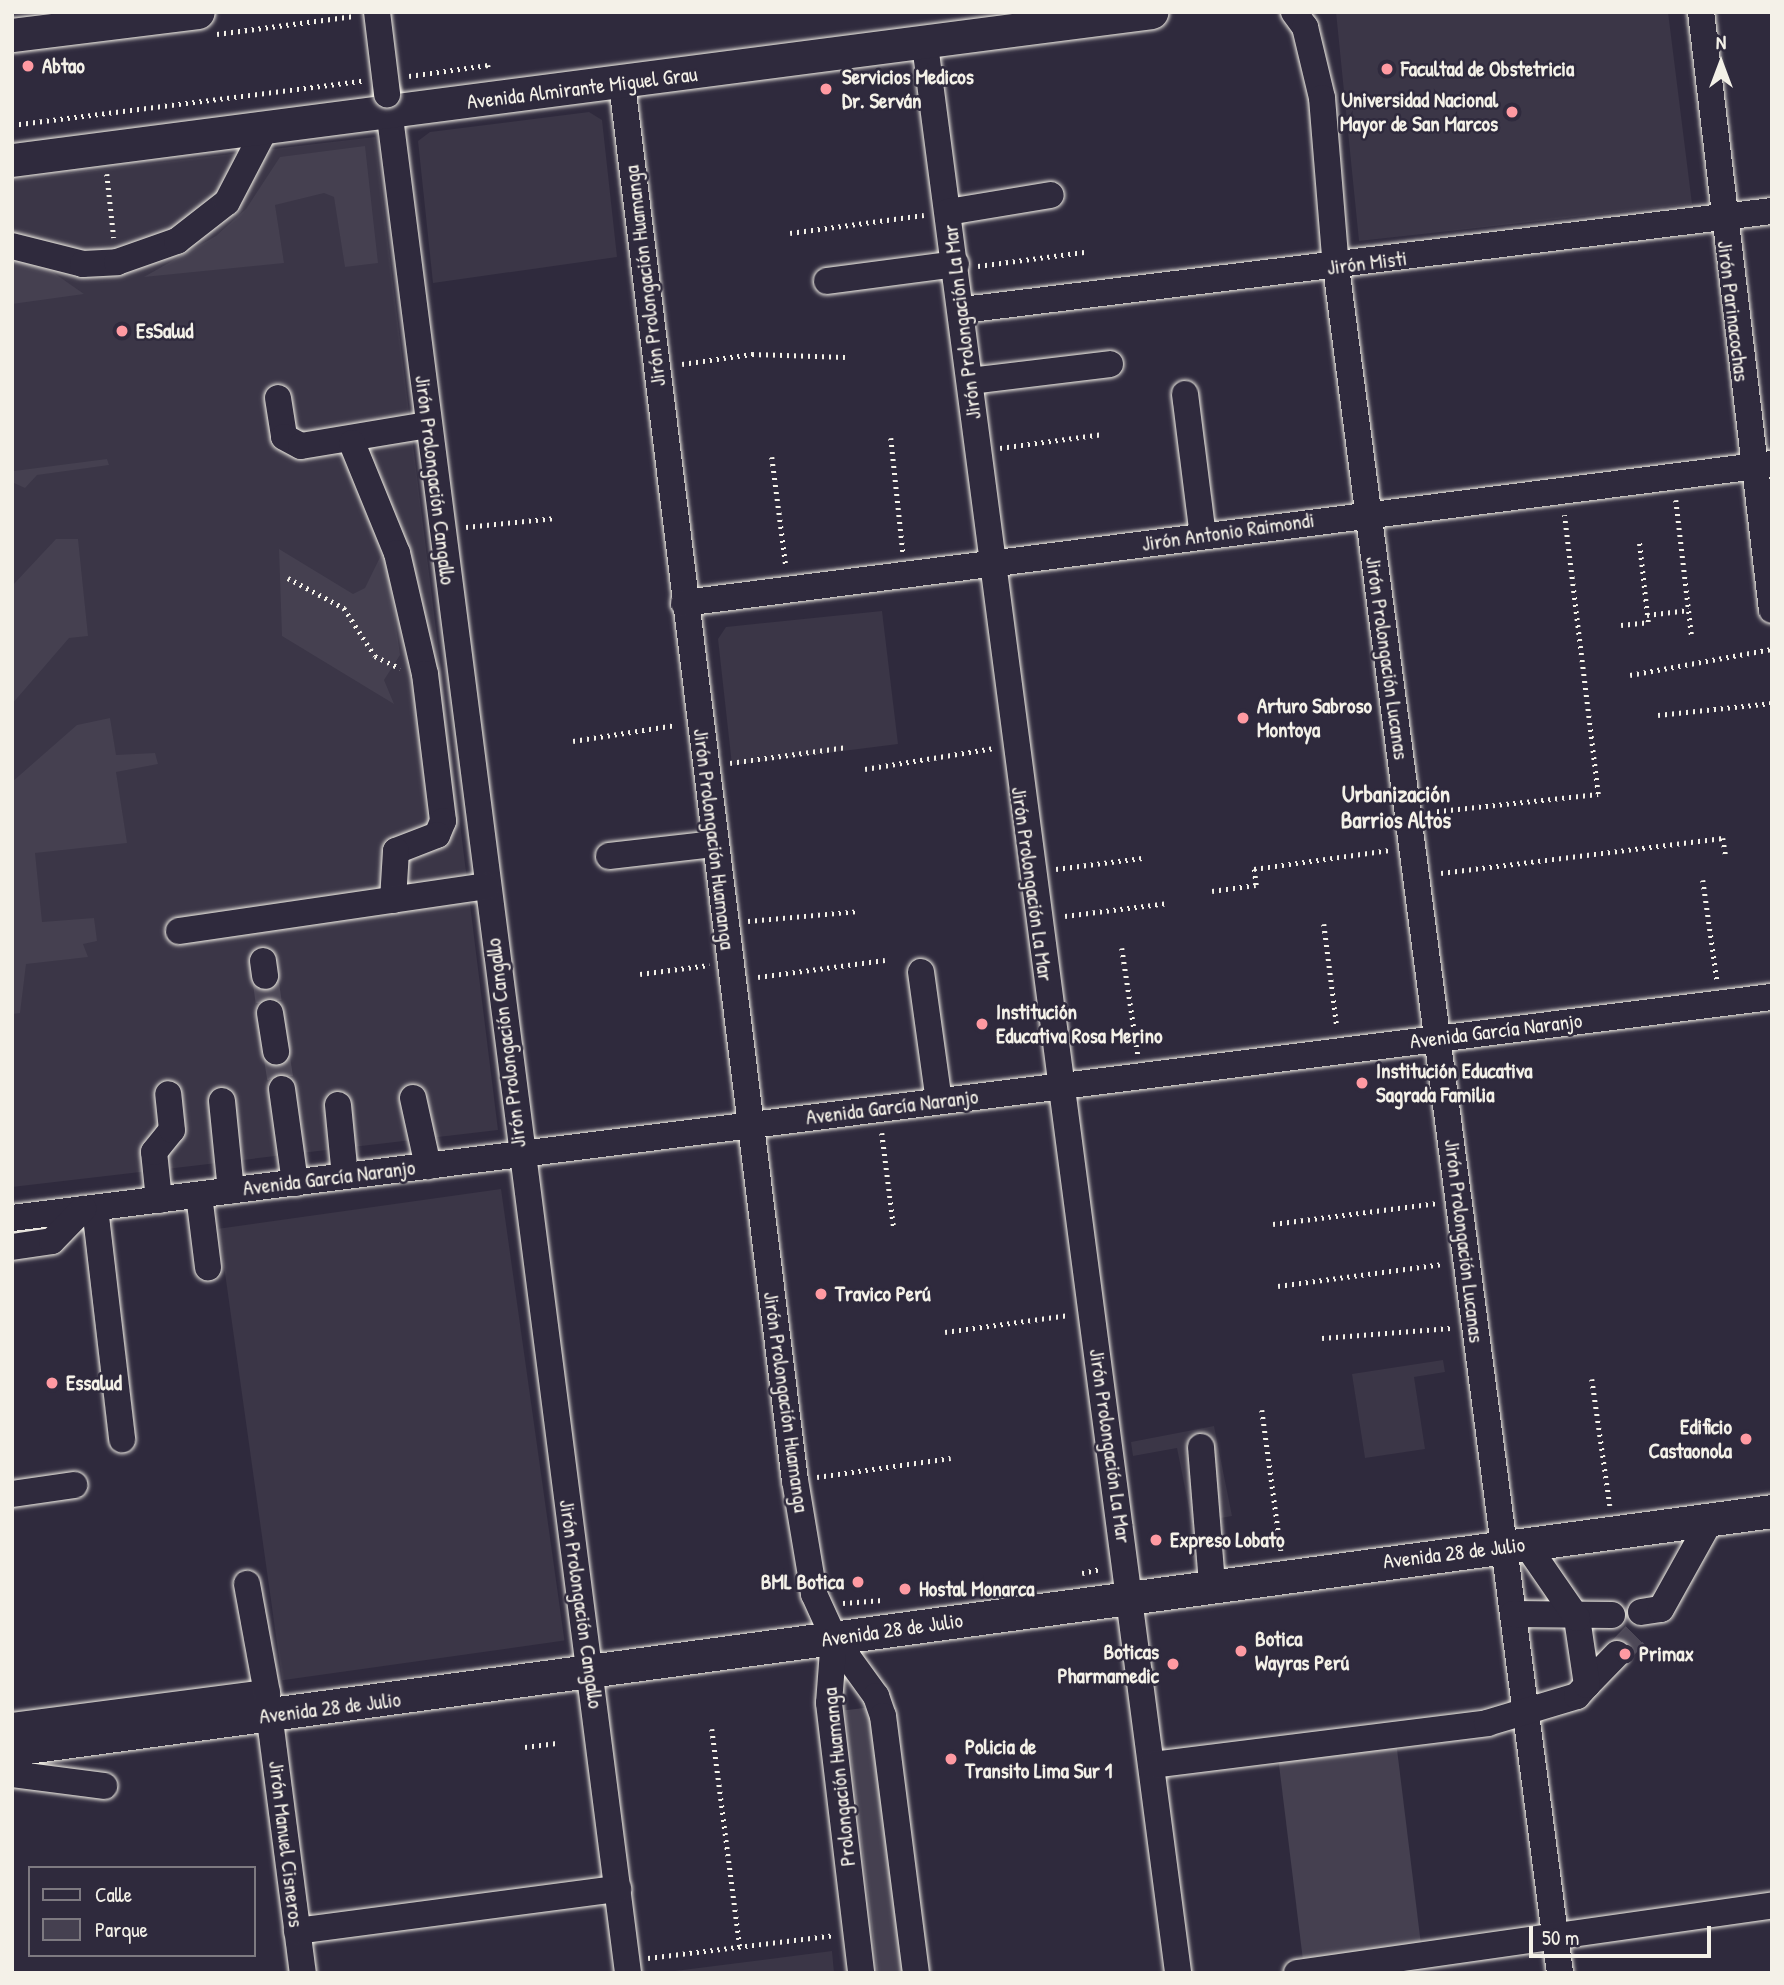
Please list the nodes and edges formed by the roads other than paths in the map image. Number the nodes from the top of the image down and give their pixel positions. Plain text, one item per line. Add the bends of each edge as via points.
1 (198, 12) edge
2 (377, 12) edge
3 (1151, 12) edge
4 (1294, 12) edge
5 (1701, 12) edge
6 (12, 35) edge
7 (925, 45) junction
8 (622, 84) junction
9 (390, 90) junction
10 (265, 129) junction
11 (12, 160) edge
12 (1051, 195) dead end
13 (1772, 211) edge
14 (948, 212) junction
15 (1721, 217) junction
16 (12, 246) edge
17 (956, 267) junction
18 (1336, 267) junction
19 (827, 281) dead end
20 (962, 310) junction
21 (1110, 364) dead end
22 (970, 381) junction
23 (1185, 394) dead end
24 (278, 398) dead end
25 (428, 425) junction
26 (352, 443) junction
27 (1763, 466) edge
28 (1368, 512) junction
29 (1203, 536) junction
30 (989, 566) junction
31 (684, 603) junction
32 (1772, 610) edge
33 (715, 844) junction
34 (609, 856) dead end
35 (486, 887) junction
36 (393, 900) junction
37 (179, 932) dead end
38 (921, 972) dead end
39 (1772, 997) edge
40 (270, 1013) tunnel mouth
41 (1437, 1039) junction
42 (276, 1052) tunnel mouth
43 (1060, 1086) junction
44 (282, 1088) tunnel mouth
45 (168, 1094) dead end
46 (413, 1098) dead end
47 (222, 1101) dead end
48 (939, 1101) junction
49 (338, 1105) dead end
50 (751, 1125) junction
51 (519, 1154) junction
52 (428, 1166) junction
53 (345, 1176) junction
54 (295, 1182) junction
55 (232, 1191) junction
56 (199, 1195) junction
57 (159, 1200) junction
58 (89, 1209) junction
59 (12, 1218) edge
60 (12, 1247) edge
61 (208, 1267) dead end
62 (122, 1439) dead end
63 (1201, 1447) dead end
64 (74, 1485) dead end
65 (12, 1494) edge
66 (1772, 1511) edge
67 (1711, 1519) junction
68 (1515, 1545) junction
69 (247, 1584) dead end
70 (1212, 1584) junction
71 (1130, 1597) junction
72 (1513, 1614) junction
73 (1612, 1615) dead end
74 (1649, 1616) tunnel mouth
75 (1577, 1618) junction
76 (834, 1638) junction
77 (1617, 1654) tunnel mouth
78 (592, 1673) junction
79 (1587, 1685) junction
80 (268, 1704) junction
81 (1526, 1716) junction
82 (12, 1726) edge
83 (12, 1749) edge
84 (1152, 1765) junction
85 (12, 1774) edge
86 (104, 1786) dead end
87 (618, 1889) junction
88 (1772, 1905) edge
89 (297, 1931) junction
90 (1555, 1936) junction
91 (627, 1967) edge
92 (1360, 1968) edge
93 (303, 1973) edge
94 (861, 1973) edge
95 (916, 1973) edge
96 (1178, 1973) edge
97 (1297, 1973) edge
98 (1560, 1973) edge

1 - 6 main road
2 - 9 street, Jirón Prolongación Cangallo, bridge
3 - 7 main road, Avenida Almirante Miguel Grau
4 - 18 street, Jirón Prolongación Lucanas via 1305,27 1322,98
5 - 15 street, Jirón Parinacochas
7 - 8 main road, Avenida Almirante Miguel Grau
7 - 14 street, Jirón Prolongación La Mar
8 - 9 main road, Avenida Almirante Miguel Grau
8 - 31 street, Jirón Prolongación Huamanga
9 - 10 main road, Avenida Almirante Miguel Grau
9 - 25 street, Jirón Prolongación Cangallo
10 - 11 main road, Avenida Almirante Miguel Grau
10 - 16 street via 246,175 204,224 158,250 117,262 50,259
12 - 14 street
13 - 15 street, Jirón Misti
14 - 17 street, Jirón Prolongación La Mar
15 - 18 street, Jirón Misti
15 - 27 street, Jirón Parinacochas
17 - 19 street
17 - 20 street, Jirón Prolongación La Mar
18 - 20 street, Jirón Misti
18 - 28 street, Jirón Prolongación Lucanas
20 - 22 street, Jirón Prolongación La Mar
21 - 22 street
22 - 30 street, Jirón Prolongación La Mar
23 - 29 street
24 - 26 street via 284,437 292,443
25 - 26 street
25 - 35 street, Jirón Prolongación Cangallo
26 - 36 street via 397,553 425,674 443,826 432,838 396,851
27 - 28 street, Jirón Antonio Raimondi
27 - 32 street, Jirón Parinacochas
28 - 29 street, Jirón Antonio Raimondi
28 - 41 street, Jirón Prolongación Lucanas
29 - 30 street, Jirón Antonio Raimondi
30 - 31 street, Jirón Antonio Raimondi
30 - 43 street, Jirón Prolongación La Mar
31 - 33 street, Jirón Prolongación Huamanga
33 - 34 street
33 - 50 street, Jirón Prolongación Huamanga
35 - 36 street
35 - 51 street, Jirón Prolongación Cangallo
36 - 37 street
38 - 48 street
39 - 41 street, Avenida García Naranjo
40 - 42 street
41 - 43 street, Avenida García Naranjo
41 - 68 street, Jirón Prolongación Lucanas via 1475,1326
43 - 48 street, Avenida García Naranjo
43 - 71 street, Jirón Prolongación La Mar
44 - 54 street
45 - 57 street via 172,1130 154,1152
46 - 52 street
47 - 55 street
48 - 50 street, Avenida García Naranjo
49 - 53 street
50 - 51 street, Avenida García Naranjo
50 - 76 street, Jirón Prolongación Huamanga via 795,1480 814,1594
51 - 52 street, Avenida García Naranjo
51 - 78 street, Jirón Prolongación Cangallo
52 - 53 street, Avenida García Naranjo
53 - 54 street, Avenida García Naranjo
54 - 55 street, Avenida García Naranjo
55 - 56 street, Avenida García Naranjo
56 - 57 street, Avenida García Naranjo
56 - 61 street
57 - 58 street, Avenida García Naranjo
58 - 59 street, Avenida García Naranjo
58 - 60 street via 52,1241
58 - 62 street
63 - 70 street
64 - 65 street
66 - 67 main road, Avenida 28 de Julio
67 - 68 main road, Avenida 28 de Julio
67 - 74 street
68 - 70 main road, Avenida 28 de Julio
68 - 72 street, Jirón Prolongación Lucanas
68 - 75 street
69 - 80 street, Jirón Manuel Cisneros
70 - 71 main road, Avenida 28 de Julio
71 - 76 main road, Avenida 28 de Julio
71 - 84 street, Jirón Prolongación La Mar
72 - 75 street
72 - 81 street, Jirón Prolongación Lucanas
73 - 75 street
75 - 79 street
76 - 78 main road, Avenida 28 de Julio
76 - 94 street, Prolongación Huamanga via 828,1703
76 - 95 street, Prolongación Huamanga via 876,1696 883,1716
77 - 79 street
78 - 80 main road, Avenida 28 de Julio
78 - 87 street, Jirón Prolongación Cangallo
79 - 81 street via 1577,1696
80 - 82 street
80 - 83 main road, Avenida 28 de Julio
80 - 89 street, Jirón Manuel Cisneros
81 - 84 street
81 - 90 street, Jirón Prolongación Lucanas
84 - 96 street, Jirón Prolongación La Mar
85 - 86 street
87 - 89 street
87 - 91 street, Jirón Prolongación Cangallo
88 - 90 street
89 - 93 street, Jirón Manuel Cisneros
90 - 92 street
90 - 98 street, Jirón Prolongación Lucanas
92 - 97 street

